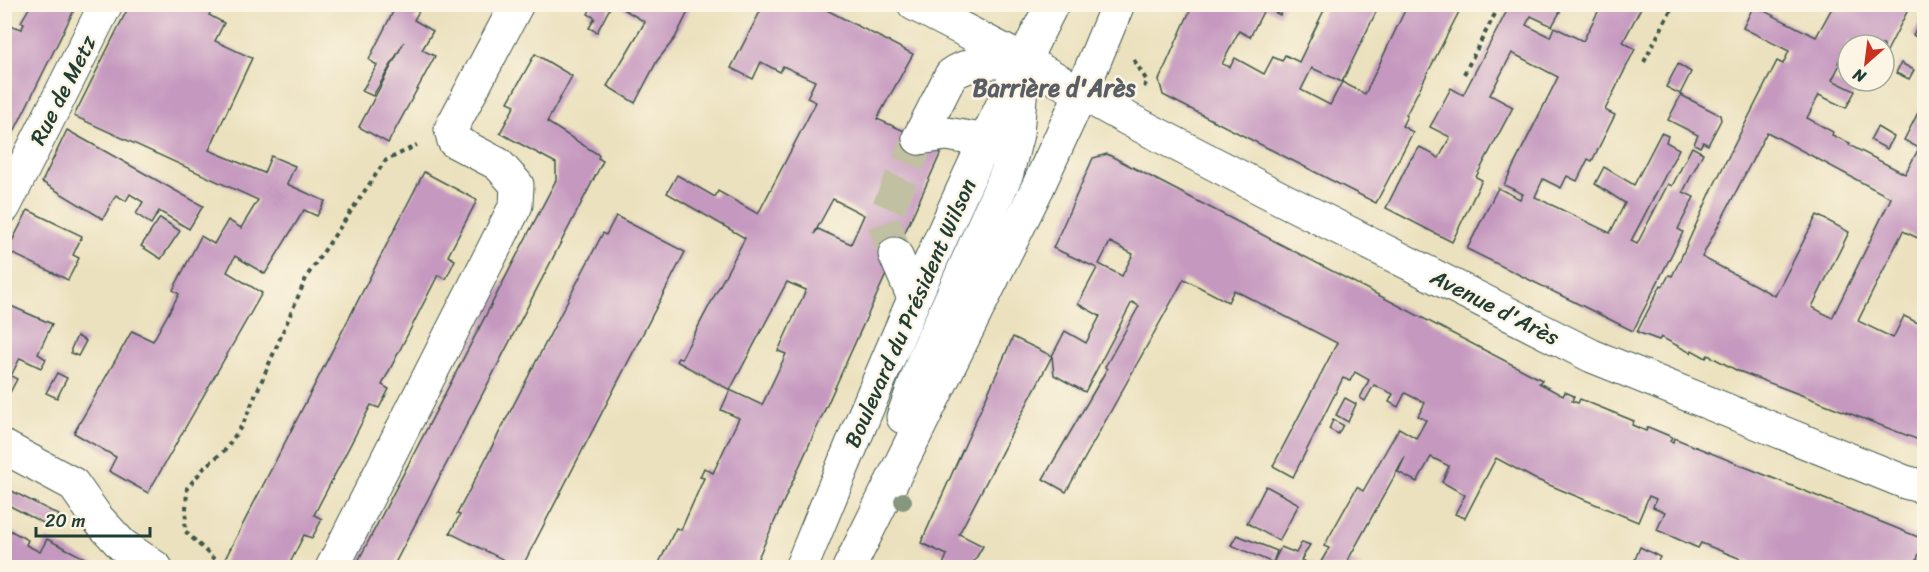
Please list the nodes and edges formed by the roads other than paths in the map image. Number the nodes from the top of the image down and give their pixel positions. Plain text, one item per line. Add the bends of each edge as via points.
1 (106, 4) edge
2 (516, 4) edge
3 (914, 4) edge
4 (1052, 4) edge
5 (1118, 4) edge
6 (1024, 61) junction
7 (1082, 93) junction
8 (987, 141) junction
9 (4, 207) edge
10 (895, 254) tunnel mouth
11 (914, 298) junction
12 (4, 447) edge
13 (1924, 488) edge
14 (853, 558) edge
15 (156, 567) edge
16 (332, 567) edge
17 (801, 567) edge

1 - 9 main road, Rue de Metz
2 - 16 main road via 450,129 454,141 498,164 517,185 516,205
3 - 6 main road, Avenue d'Arès
4 - 6 main road, Boulevard du Président Wilson
5 - 7 main road
6 - 7 main road, Avenue d'Arès
6 - 8 main road, Boulevard du Président Wilson
6 - 8 main road via 960,68 951,75 919,138 947,134
6 - 14 main road via 1017,134 1007,173 924,359
7 - 13 main road, Avenue d'Arès via 1592,356
7 - 14 main road
8 - 11 main road, Boulevard du Président Wilson
10 - 11 main road
11 - 17 main road, Boulevard du Président Wilson
12 - 15 main road via 73,484 122,545

